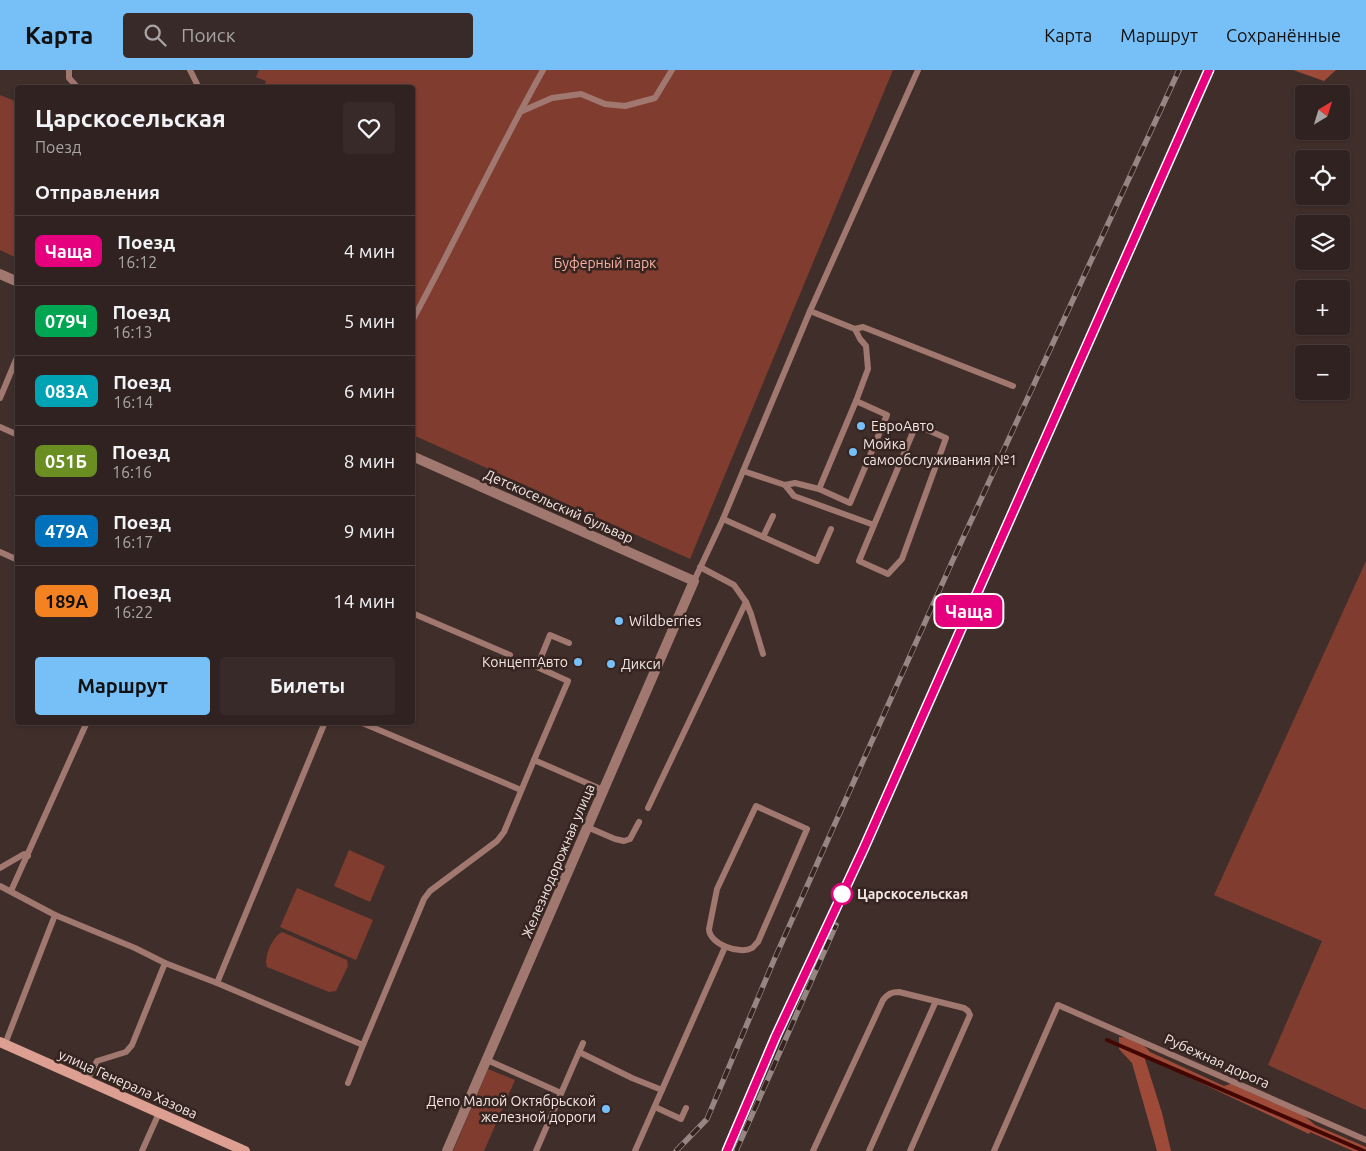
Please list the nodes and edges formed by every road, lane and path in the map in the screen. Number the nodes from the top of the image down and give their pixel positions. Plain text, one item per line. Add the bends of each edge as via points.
1 (69, 70) edge
2 (190, 70) edge
3 (543, 70) edge
4 (672, 70) edge
5 (918, 70) edge
6 (75, 85) edge
7 (198, 85) edge
8 (520, 112) junction
9 (0, 274) edge
10 (15, 281) edge
11 (810, 311) junction
12 (415, 316) edge
13 (855, 329) junction
14 (15, 363) edge
15 (1013, 386) dead end
16 (0, 398) edge
17 (856, 401) junction
18 (0, 428) edge
19 (15, 434) edge
20 (415, 457) edge
21 (742, 471) junction
22 (785, 485) junction
23 (819, 489) junction
24 (773, 516) dead end
25 (723, 519) junction
26 (874, 525) junction
27 (831, 529) dead end
28 (764, 537) junction
29 (0, 552) edge
30 (15, 559) edge
31 (700, 567) junction
32 (694, 581) junction
33 (746, 602) junction
34 (415, 614) edge
35 (568, 643) dead end
36 (763, 654) dead end
37 (510, 656) dead end
38 (86, 725) edge
39 (324, 725) edge
40 (367, 725) edge
41 (534, 760) junction
42 (521, 790) junction
43 (603, 790) junction
44 (648, 808) dead end
45 (640, 822) dead end
46 (587, 827) junction
47 (28, 856) junction
48 (0, 868) edge
49 (0, 886) edge
50 (11, 891) junction
51 (55, 915) junction
52 (725, 947) junction
53 (165, 962) junction
54 (217, 983) junction
55 (936, 1001) junction
56 (3, 1043) edge
57 (583, 1043) dead end
58 (363, 1045) junction
59 (579, 1052) junction
60 (487, 1060) junction
61 (87, 1081) junction
62 (348, 1083) dead end
63 (662, 1090) junction
64 (561, 1093) junction
65 (655, 1107) junction
66 (686, 1108) dead end
67 (159, 1113) junction
68 (1366, 1140) edge
69 (142, 1151) edge
70 (245, 1151) edge
71 (447, 1151) edge
72 (536, 1151) edge
73 (635, 1151) edge
74 (813, 1151) edge
75 (870, 1151) edge
76 (910, 1151) edge
77 (994, 1151) edge

1 - 6 lane via 69,78
2 - 7 lane
3 - 8 lane
4 - 8 lane via 655,98 625,106 605,104 580,94 552,98
5 - 11 lane
8 - 12 lane
9 - 10 street
11 - 13 lane
11 - 21 lane
13 - 15 lane via 864,327
13 - 17 lane via 866,346 868,369
14 - 16 lane
17 - 23 lane
17 - 23 lane via 887,415 850,503
18 - 19 lane
20 - 32 street, Детскосельский бульвар
21 - 22 lane
21 - 25 lane
22 - 23 lane via 795,483
22 - 26 lane via 794,496
24 - 28 lane
25 - 28 lane
25 - 31 lane
26 - 26 lane via 916,425 946,438 902,559 888,574 859,561
27 - 28 lane via 817,561
29 - 30 lane
31 - 32 lane
31 - 33 lane via 734,585
32 - 43 street, Железнодорожная улица
33 - 36 lane
33 - 44 lane
34 - 37 lane
35 - 41 lane via 550,636 537,667 568,681
38 - 47 lane
39 - 54 lane
40 - 42 lane
41 - 42 lane
41 - 43 lane
42 - 58 lane via 504,832 497,841 430,891 424,899
43 - 46 street, Железнодорожная улица
45 - 46 lane via 630,839 624,841
46 - 60 street, Железнодорожная улица
47 - 48 lane via 24,854
47 - 50 lane
49 - 50 lane
50 - 51 lane
51 - 53 lane
51 - 56 lane
52 - 52 lane via 709,934 717,889 756,806 807,829 758,942 753,948 744,950
52 - 63 lane
53 - 54 lane
53 - 61 lane via 132,1045 126,1052 97,1061
54 - 58 lane
55 - 74 lane via 899,992 892,992 882,1000
55 - 75 lane
55 - 76 lane via 964,1008 970,1015
56 - 61 street, улица Генерала Хазова
57 - 59 lane
58 - 62 lane
59 - 63 lane
59 - 64 lane
60 - 64 lane
60 - 71 street, Железнодорожная улица
61 - 67 street, улица Генерала Хазова
63 - 65 lane
64 - 72 lane
65 - 66 lane via 681,1119
65 - 73 lane
67 - 69 lane
67 - 70 street, улица Генерала Хазова
68 - 77 lane, Рубежная дорога via 1058,1005

